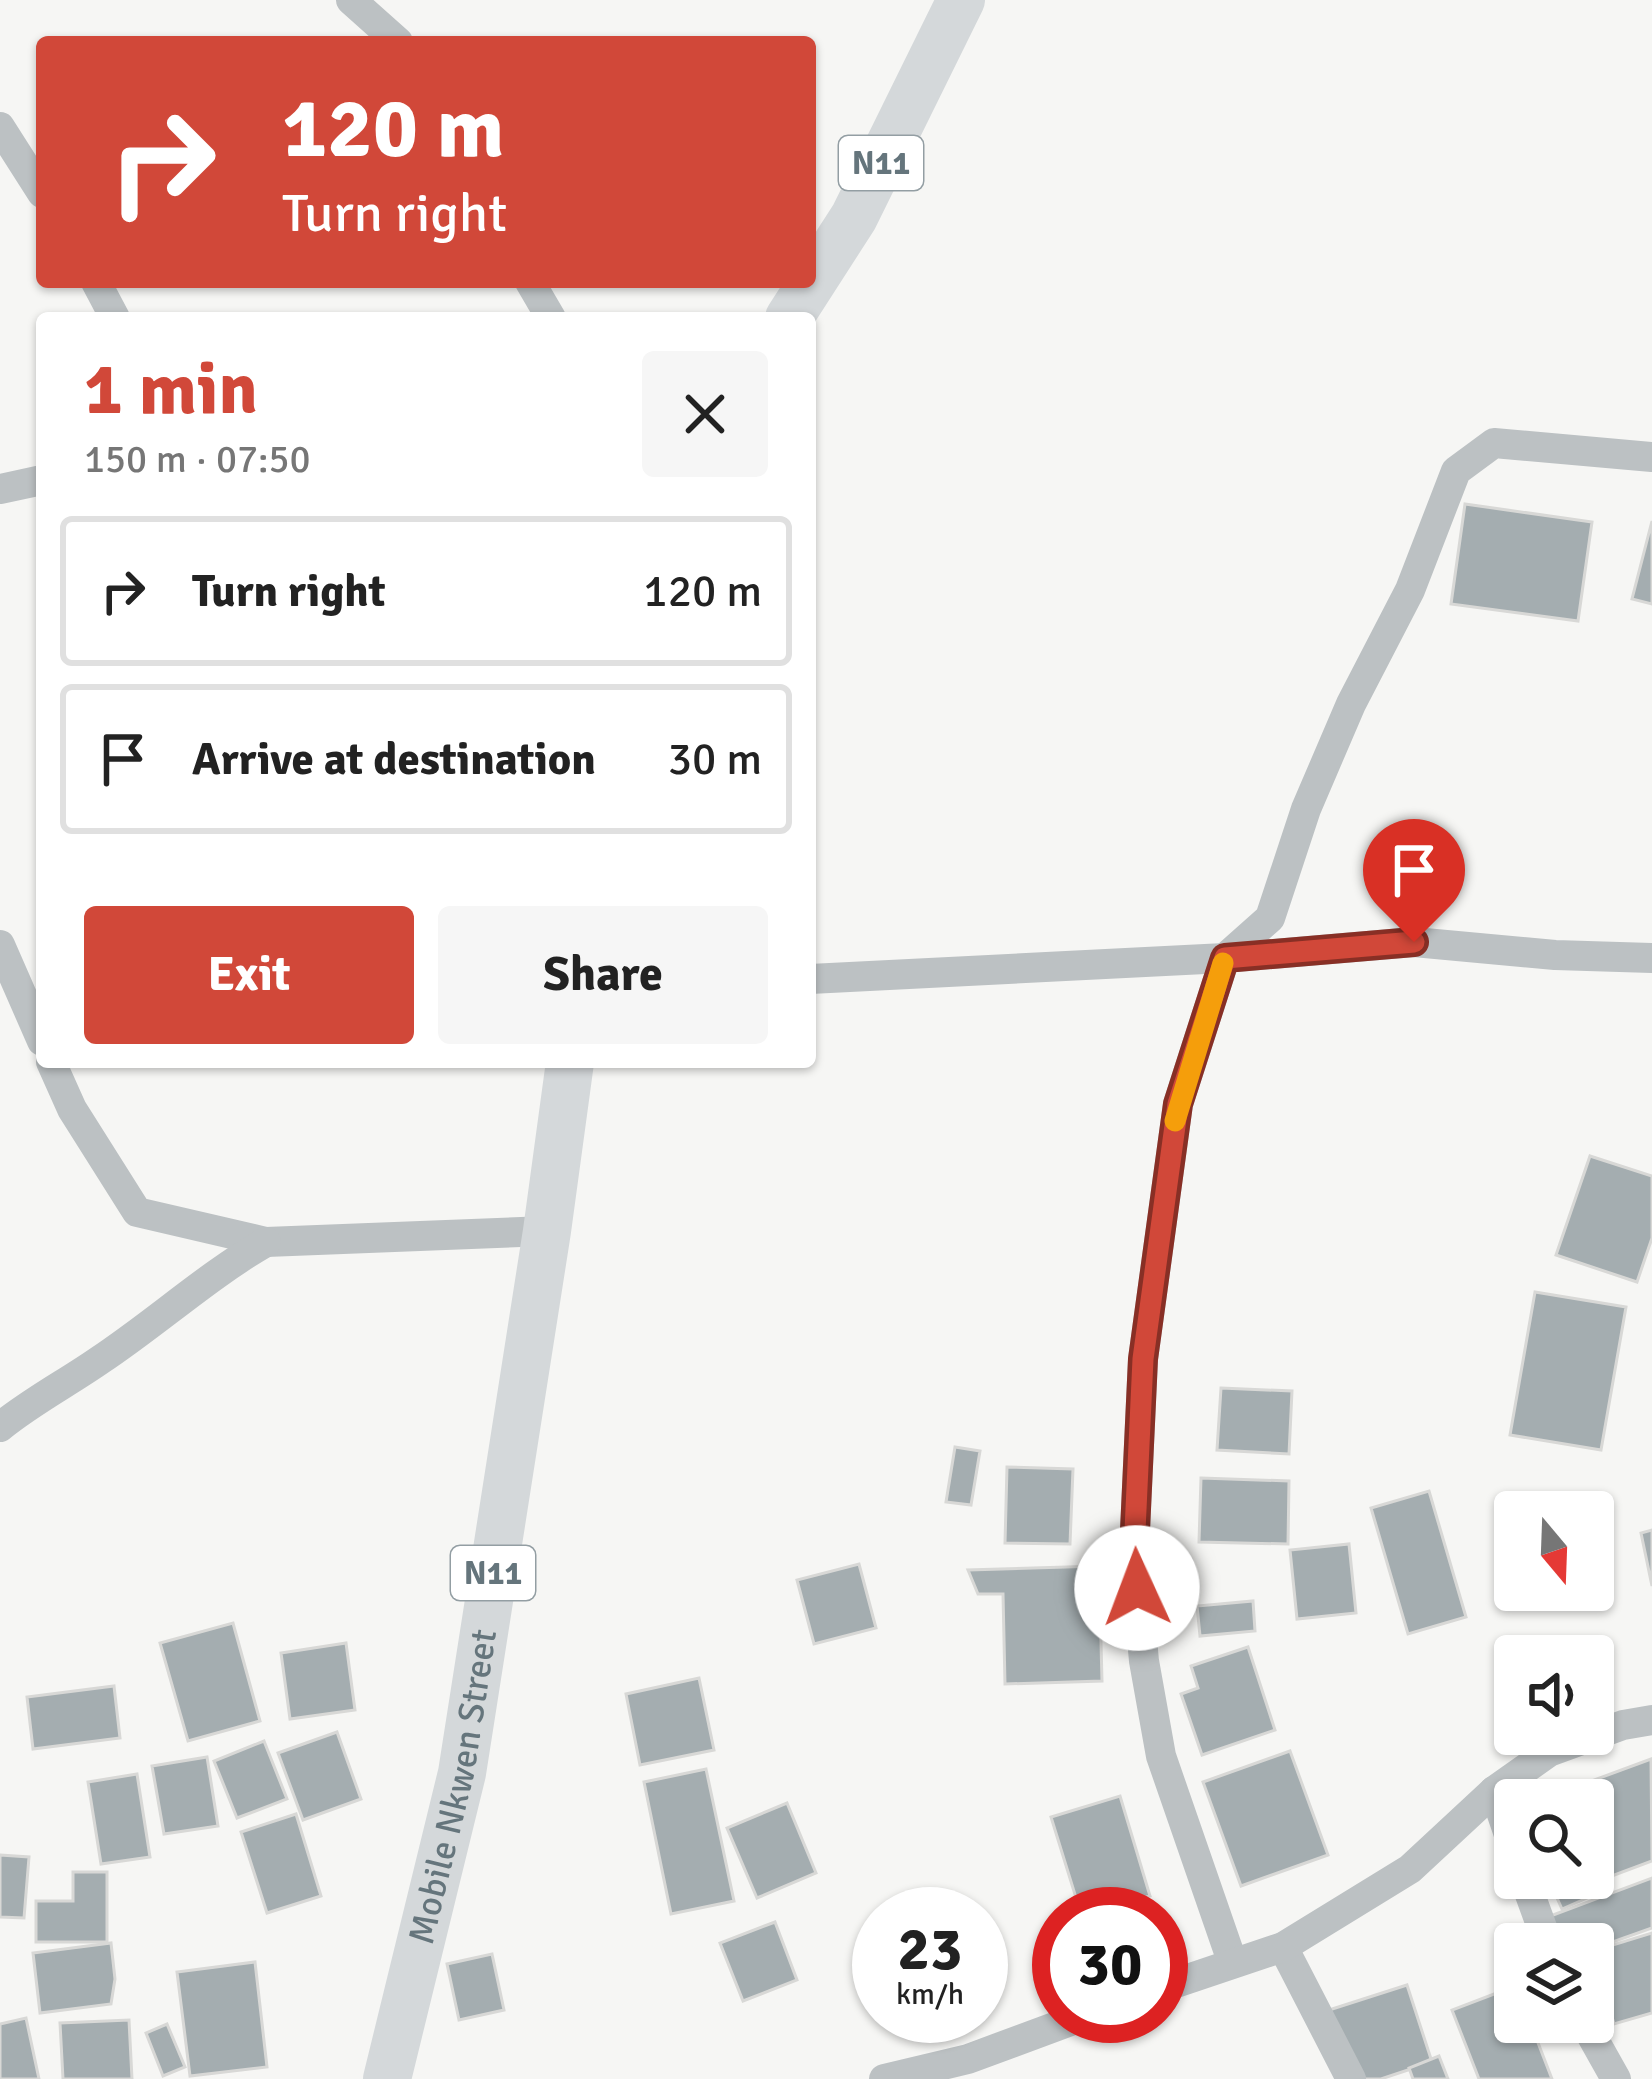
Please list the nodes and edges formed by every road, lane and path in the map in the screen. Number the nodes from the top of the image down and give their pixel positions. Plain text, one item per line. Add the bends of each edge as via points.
1 (351, 0) edge
2 (961, 0) edge
3 (391, 36) edge
4 (0, 127) edge
5 (36, 184) edge
6 (816, 276) edge
7 (1652, 458) edge
8 (36, 481) edge
9 (0, 489) edge
10 (0, 945) edge
11 (1225, 958) junction
12 (1652, 958) edge
13 (816, 980) edge
14 (36, 1027) edge
15 (54, 1068) edge
16 (569, 1068) edge
17 (547, 1231) junction
18 (266, 1242) junction
19 (0, 1426) edge
20 (1652, 1720) edge
21 (1511, 1779) edge
22 (1494, 1791) edge
23 (1283, 1947) junction
24 (1232, 1961) junction
25 (1188, 1978) edge
26 (1032, 2035) edge
27 (1596, 2043) edge
28 (387, 2079) edge
29 (884, 2079) edge
30 (1351, 2079) edge
31 (1616, 2079) edge

1 - 3 street
2 - 6 highway, N11 via 854,217
4 - 5 street
7 - 11 street via 1494,443 1456,471 1410,590 1306,809 1270,918
8 - 9 street
10 - 14 street
11 - 12 street via 1414,942
11 - 13 street
11 - 24 street via 1178,1104 1143,1359 1134,1552 1161,1756
15 - 18 street via 136,1212
16 - 17 highway, Mobile Nkwen Street / N11
17 - 18 street
17 - 28 highway, Mobile Nkwen Street / N11 via 462,1773
18 - 19 street
20 - 21 street via 1549,1752
22 - 23 street via 1410,1869
23 - 24 street
23 - 30 street
24 - 25 street
26 - 29 street
27 - 31 street

